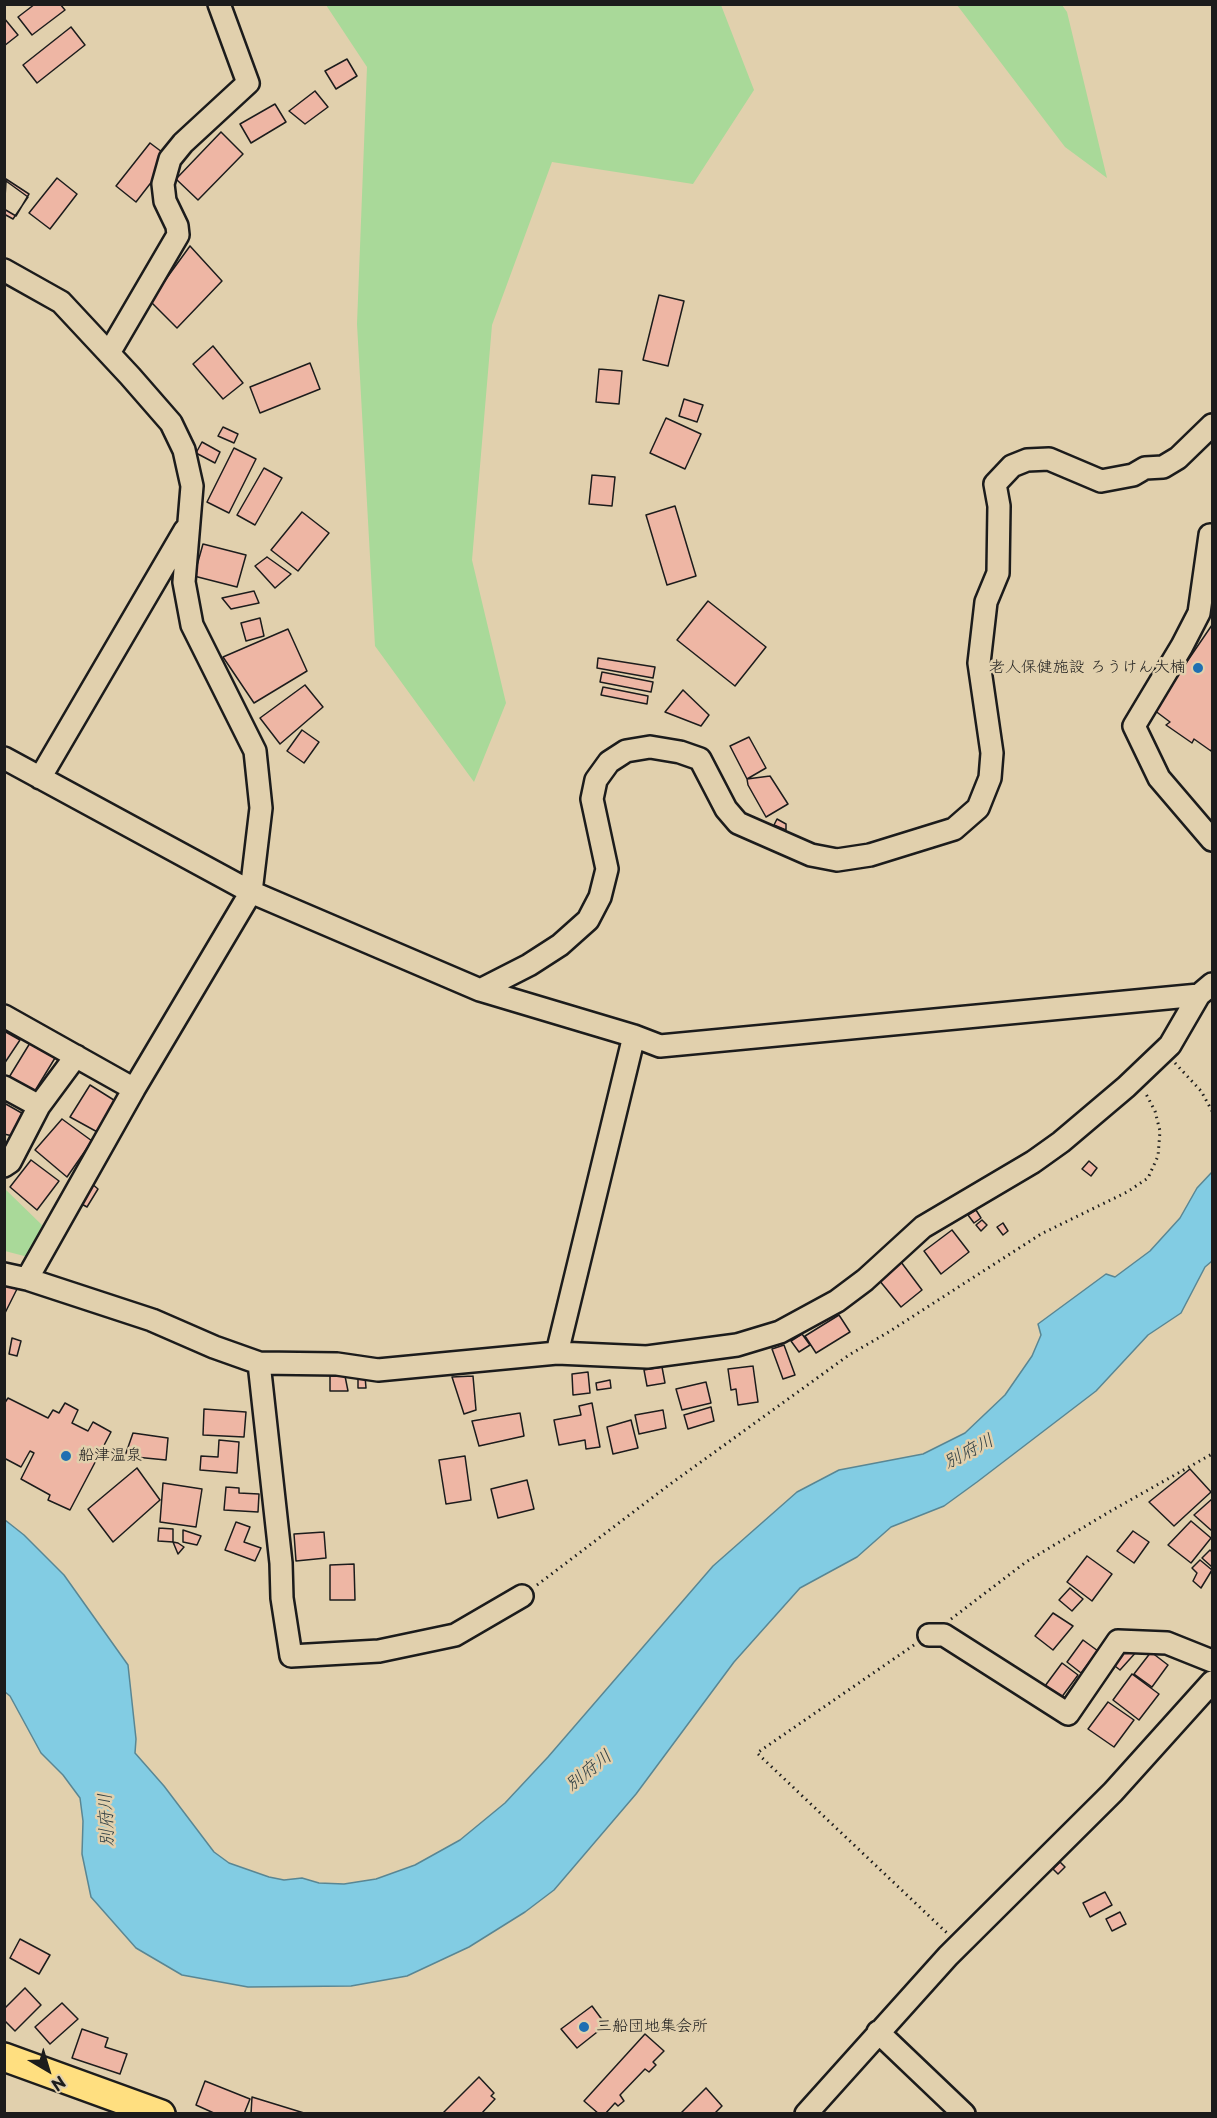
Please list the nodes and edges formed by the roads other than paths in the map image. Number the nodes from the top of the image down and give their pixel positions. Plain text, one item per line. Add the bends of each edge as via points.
1 (219, 4) edge
2 (4, 270) edge
3 (109, 353) junction
4 (1212, 425) edge
5 (188, 525) junction
6 (1210, 536) dead end
7 (4, 758) edge
8 (40, 778) junction
9 (1212, 840) edge
10 (251, 892) junction
11 (1206, 989) edge
12 (480, 990) junction
13 (4, 1016) edge
14 (634, 1036) junction
15 (76, 1056) junction
16 (4, 1087) edge
17 (134, 1089) junction
18 (39, 1106) junction
19 (4, 1166) edge
20 (4, 1274) edge
21 (27, 1279) junction
22 (557, 1353) junction
23 (259, 1363) junction
24 (522, 1596) road end
25 (929, 1635) road end
26 (1212, 1661) edge
27 (1212, 1682) edge
28 (878, 2032) junction
29 (4, 2057) edge
30 (161, 2114) edge
31 (806, 2114) edge
32 (964, 2114) edge

1 - 3 street via 248,83 170,159 163,184 178,235
2 - 3 street via 61,302
3 - 5 street via 171,423 184,450 192,486
4 - 12 street via 1163,467 1101,480 1049,459 1027,460 1012,466 995,484 999,506 999,573 986,602 979,663 992,753 990,778 978,808 954,829 870,855 837,860 812,855 738,824 699,759 651,747 626,751 609,762 596,780 592,799 607,869 600,897 588,920 530,965
5 - 8 street
5 - 10 street via 184,582 192,625 255,751 261,808
6 - 9 street via 1199,613 1134,726 1159,778
7 - 8 street
8 - 10 street
10 - 12 street
10 - 17 street
11 - 14 street via 660,1046
11 - 22 street via 1170,1046 1061,1143 923,1227 837,1301 780,1332 737,1345 647,1357
12 - 14 street
13 - 15 street
14 - 22 street
15 - 17 street
15 - 18 street
16 - 18 street
17 - 21 street
18 - 19 street
20 - 21 street
21 - 23 street via 152,1320
22 - 23 street via 378,1370 336,1364
23 - 24 street via 291,1656 379,1651 455,1635
25 - 26 street via 944,1635 1068,1714 1118,1641 1167,1643
27 - 28 street via 1113,1792
28 - 31 street
28 - 32 street
29 - 30 main road

